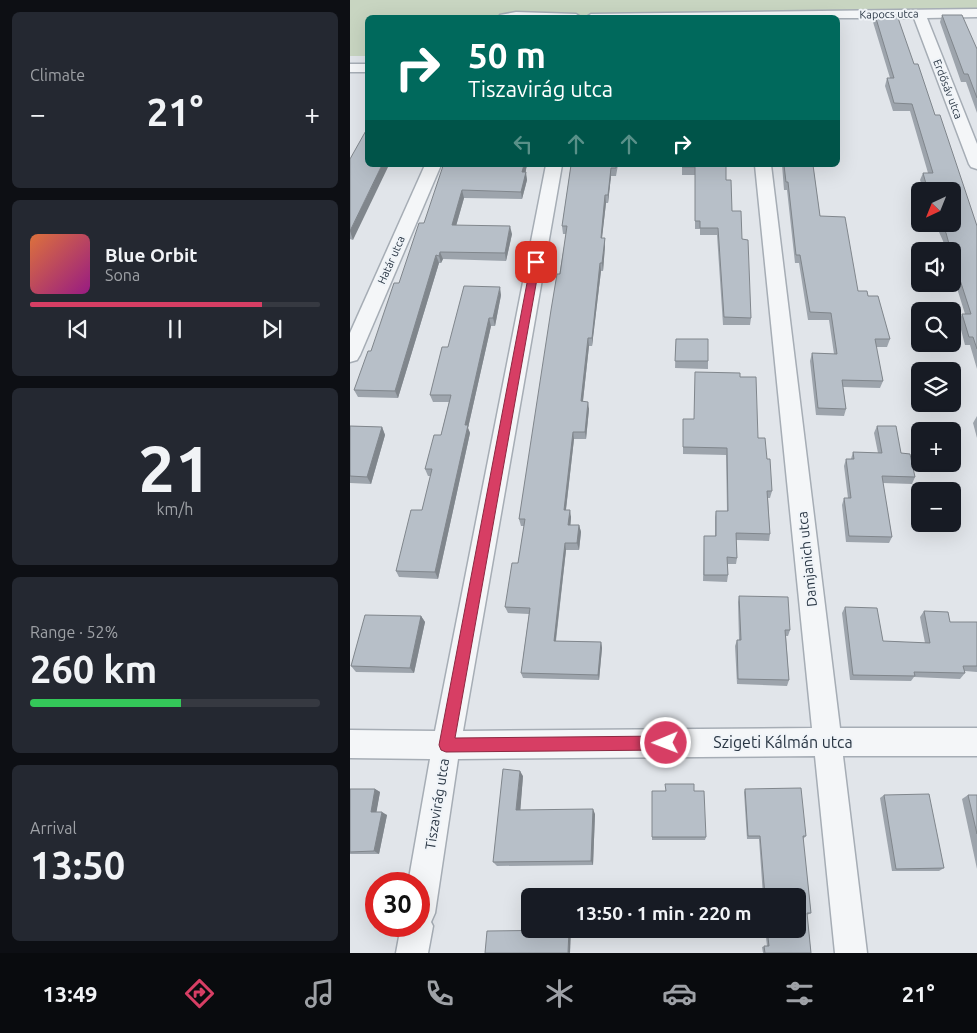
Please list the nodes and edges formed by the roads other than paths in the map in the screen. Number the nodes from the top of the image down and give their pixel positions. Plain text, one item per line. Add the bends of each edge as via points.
1 (977, 13) edge
2 (919, 14) junction
3 (840, 15) edge
4 (350, 68) edge
5 (365, 68) edge
6 (977, 164) edge
7 (432, 167) edge
8 (554, 167) edge
9 (764, 167) edge
10 (350, 355) edge
11 (826, 741) junction
12 (977, 742) edge
13 (350, 744) edge
14 (446, 745) junction
15 (426, 872) edge
16 (414, 937) edge
17 (412, 953) edge
18 (851, 953) edge

1 - 2 street, Kapocs utca
2 - 3 street, Kapocs utca
2 - 6 street, Erdősáv utca
4 - 5 street
7 - 10 street, Határ utca
8 - 14 street, Tiszavirág utca
9 - 11 street, Damjanich utca
11 - 12 street, Szigeti Kálmán utca
11 - 14 street, Szigeti Kálmán utca
11 - 18 street, Damjanich utca
13 - 14 street, Szigeti Kálmán utca
14 - 15 street, Tiszavirág utca
16 - 17 street

